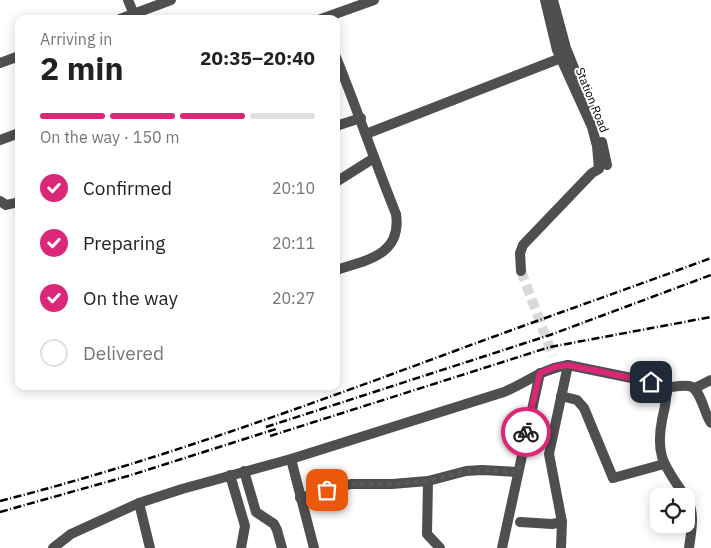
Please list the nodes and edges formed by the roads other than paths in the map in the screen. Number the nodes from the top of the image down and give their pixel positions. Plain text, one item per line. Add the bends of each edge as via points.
1 (128, 0) edge
2 (171, 0) edge
3 (374, 0) edge
4 (544, 0) edge
5 (553, 0) edge
6 (135, 15) edge
7 (137, 15) edge
8 (332, 15) edge
9 (15, 57) edge
10 (561, 58) junction
11 (0, 63) edge
12 (340, 67) edge
13 (361, 118) junction
14 (340, 125) edge
15 (366, 134) junction
16 (15, 135) edge
17 (0, 140) edge
18 (374, 158) junction
19 (603, 167) junction
20 (340, 179) edge
21 (0, 201) edge
22 (15, 203) edge
23 (340, 269) edge
24 (521, 271) tunnel mouth
25 (553, 356) tunnel mouth
26 (568, 365) junction
27 (555, 367) junction
28 (540, 373) junction
29 (711, 380) edge
30 (665, 388) junction
31 (695, 388) junction
32 (561, 396) junction
33 (711, 423) edge
34 (290, 459) junction
35 (664, 464) junction
36 (244, 471) junction
37 (518, 472) junction
38 (230, 475) junction
39 (428, 481) junction
40 (680, 488) edge
41 (300, 498) junction
42 (139, 503) junction
43 (520, 522) dead end
44 (562, 522) junction
45 (690, 533) edge
46 (53, 548) edge
47 (150, 548) edge
48 (241, 548) edge
49 (282, 548) edge
50 (314, 548) edge
51 (440, 548) edge
52 (502, 548) edge
53 (561, 548) edge
54 (689, 548) edge
55 (694, 548) edge

1 - 6 street
2 - 7 street
3 - 8 street
4 - 10 street, Station Road
5 - 19 street, Station Road via 566,48 598,128
9 - 11 street
10 - 15 street
10 - 19 street, Station Road via 592,126
12 - 13 street
13 - 14 street
13 - 15 street
15 - 18 street
16 - 17 street
18 - 20 street
18 - 23 street via 396,214 397,230 383,252
19 - 24 street via 592,173 528,239 520,253
21 - 22 street via 6,205
25 - 27 street
26 - 27 street
26 - 30 street via 651,382
26 - 32 street
27 - 28 street
28 - 34 street via 504,392
28 - 37 street
29 - 31 street
30 - 31 street
30 - 35 street via 659,449
31 - 33 street
32 - 35 street via 576,400 584,408 614,478
32 - 44 street via 549,454
34 - 36 street
34 - 41 street
35 - 40 street
36 - 38 street
36 - 49 street via 256,512 274,524
37 - 39 street via 466,471
37 - 52 street
38 - 42 street
38 - 48 street via 245,526
39 - 41 street via 351,484
39 - 51 street via 427,534
41 - 50 street
42 - 46 street via 71,534
42 - 47 street
43 - 44 street
44 - 53 street
45 - 54 street
54 - 55 street

